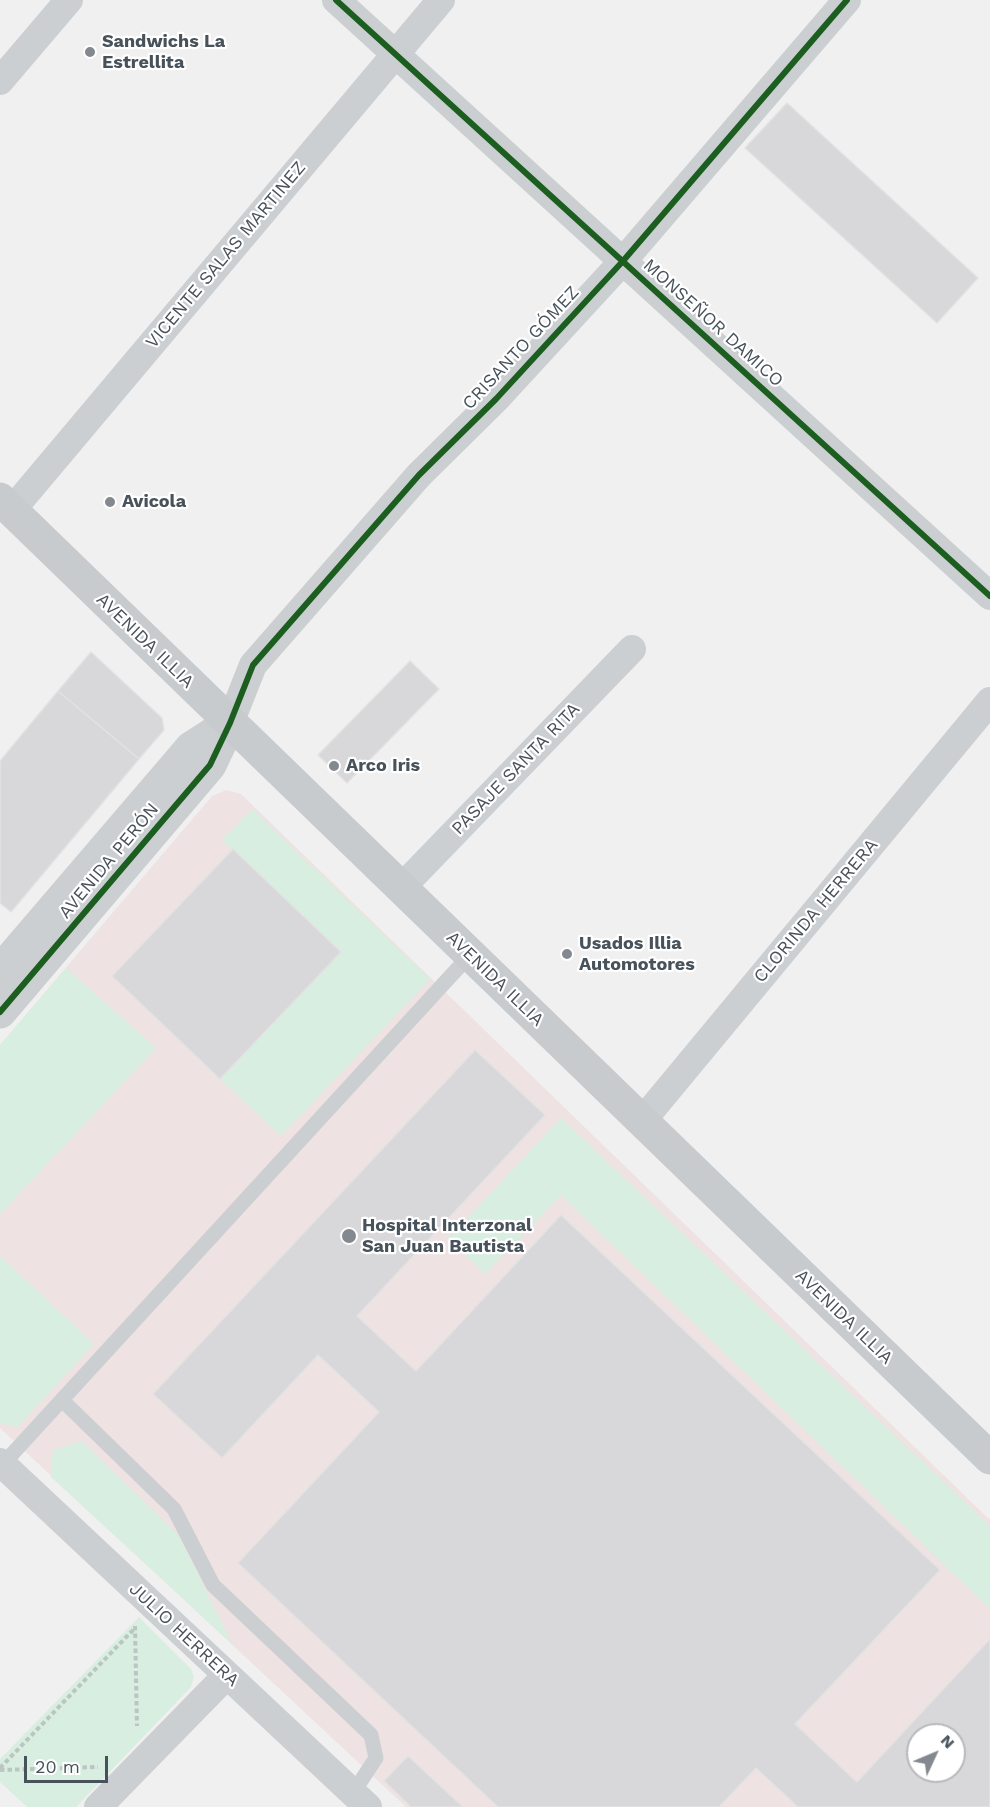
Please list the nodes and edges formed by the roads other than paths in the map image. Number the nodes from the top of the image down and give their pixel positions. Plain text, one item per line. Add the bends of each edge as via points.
1 (69, 0) edge
2 (336, 0) edge
3 (441, 0) edge
4 (847, 0) edge
5 (394, 55) junction
6 (0, 81) edge
7 (623, 261) junction
8 (6, 505) edge
9 (990, 596) edge
10 (632, 650) dead end
11 (990, 701) edge
12 (230, 723) junction
13 (401, 888) junction
14 (470, 955) junction
15 (3, 993) edge
16 (642, 1121) junction
17 (62, 1400) junction
18 (990, 1458) edge
19 (1, 1463) edge
20 (227, 1675) junction
21 (360, 1800) edge
22 (98, 1807) edge

1 - 6 street
2 - 5 street, MONSEÑOR DAMICO
3 - 5 street, VICENTE SALAS MARTINEZ
4 - 7 street, CRISANTO GÓMEZ
5 - 7 street, MONSEÑOR DAMICO
5 - 8 street, VICENTE SALAS MARTINEZ
7 - 9 street, MONSEÑOR DAMICO
7 - 12 street, CRISANTO GÓMEZ via 496,399 419,475 253,665
8 - 12 main road, AVENIDA ILLIA
10 - 13 street, PASAJE SANTA RITA
11 - 16 street, CLORINDA HERRERA
12 - 13 main road, AVENIDA ILLIA
12 - 15 street, AVENIDA PERÓN via 191,748
13 - 14 main road, AVENIDA ILLIA
14 - 16 main road, AVENIDA ILLIA
14 - 17 lane
16 - 18 main road, AVENIDA ILLIA
17 - 19 lane
17 - 21 lane via 174,1509 213,1585 372,1735 376,1758
19 - 20 street, JULIO HERRERA
20 - 21 street, JULIO HERRERA
20 - 22 street

